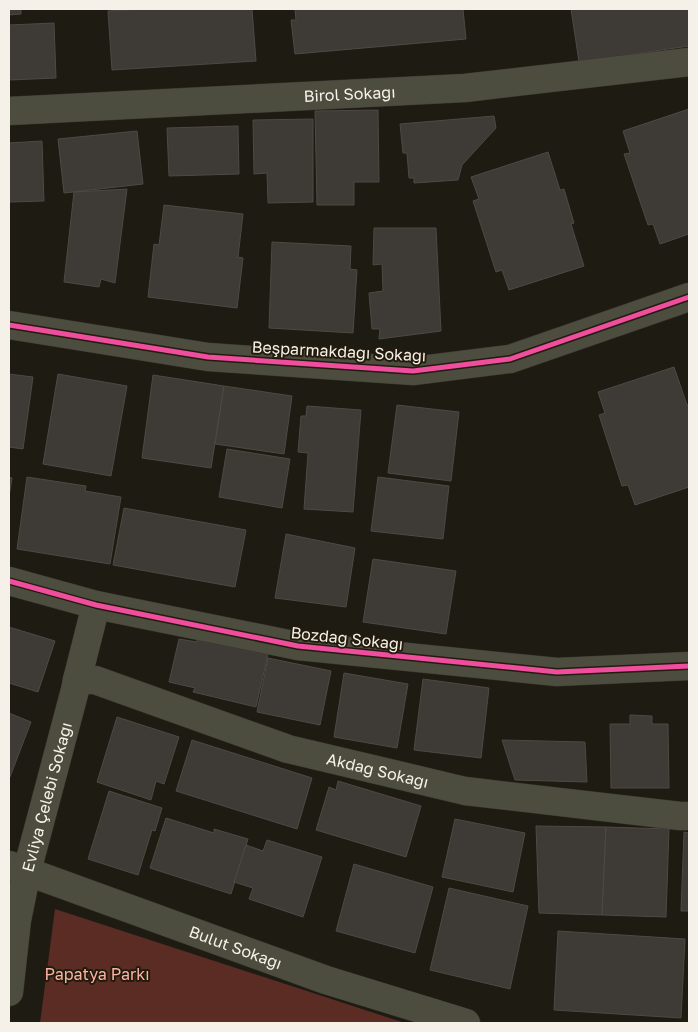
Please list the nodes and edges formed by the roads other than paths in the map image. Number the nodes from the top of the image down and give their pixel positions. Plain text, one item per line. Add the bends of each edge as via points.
1 (689, 62) edge
2 (9, 111) edge
3 (689, 297) edge
4 (9, 325) edge
5 (9, 581) edge
6 (96, 605) junction
7 (689, 666) edge
8 (77, 680) junction
9 (689, 816) edge
10 (18, 868) edge
11 (9, 992) edge
12 (466, 1023) edge

1 - 2 street, Birol Sokağı via 465,88
3 - 4 street, Beşparmakdağı Sokağı via 510,359 413,371 208,357
5 - 6 street, Bozdağ Sokağı
6 - 7 street, Bozdağ Sokağı via 317,648 557,672
6 - 8 street, Evliya Çelebi Sokağı
8 - 9 street, Akdağ Sokağı via 96,680 288,749 465,791
8 - 10 street, Evliya Çelebi Sokağı
10 - 11 street, Evliya Çelebi Sokağı via 17,920
10 - 12 street, Bulut Sokağı via 326,980

